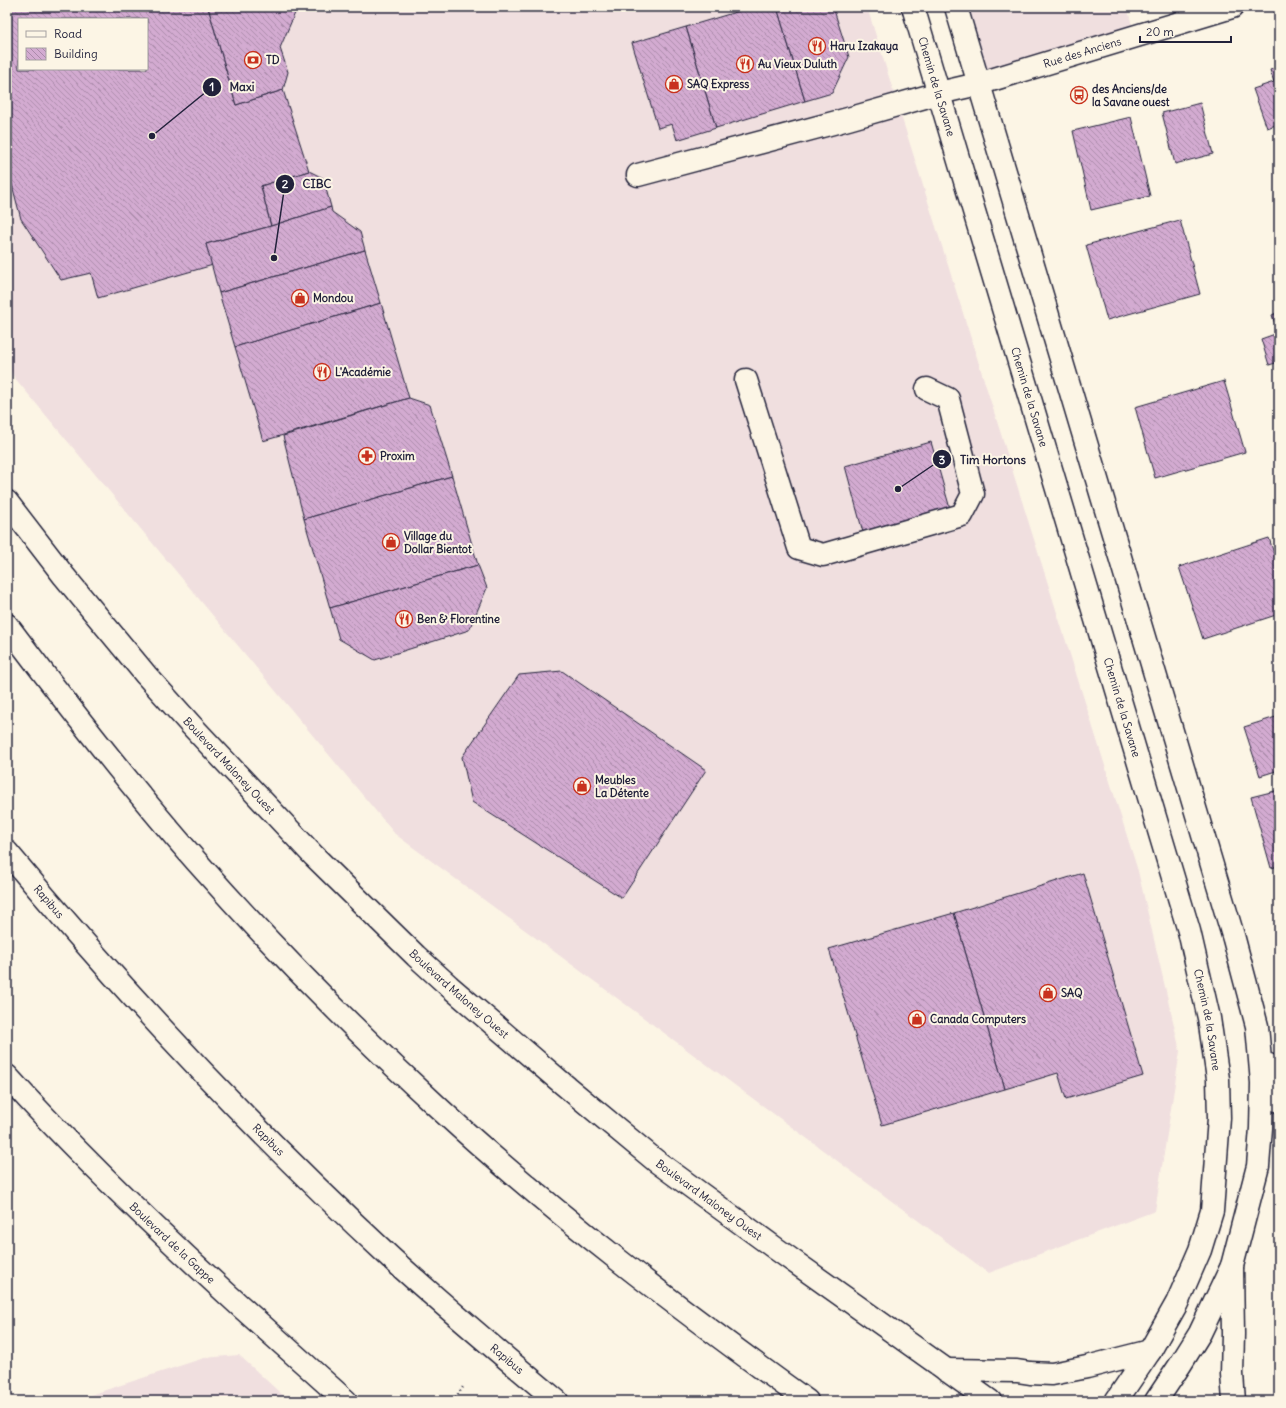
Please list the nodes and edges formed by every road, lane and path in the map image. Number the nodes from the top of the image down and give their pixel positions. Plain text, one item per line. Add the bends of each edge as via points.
1 (913, 7) edge
2 (956, 7) edge
3 (1232, 7) edge
4 (978, 84) junction
5 (939, 93) junction
6 (638, 175) dead end
7 (746, 380) dead end
8 (927, 389) dead end
9 (7, 502) edge
10 (7, 625) edge
11 (7, 852) edge
12 (1257, 1026) junction
13 (7, 1076) edge
14 (1279, 1101) edge
15 (1232, 1266) junction
16 (1150, 1350) junction
17 (946, 1370) junction
18 (463, 1387) dead end
19 (346, 1401) edge
20 (453, 1401) edge
21 (557, 1401) edge
22 (807, 1401) edge
23 (990, 1401) edge
24 (1116, 1401) edge
25 (1156, 1401) edge
26 (1234, 1401) edge

1 - 5 main road, Chemin de la Savane
2 - 4 main road
3 - 4 main road, Rue des Anciens
4 - 5 main road, Rue des Anciens
4 - 12 main road via 1234,939
5 - 6 main road, Rue des Anciens
5 - 16 main road, Chemin de la Savane via 1189,931 1209,1018 1218,1079 1219,1118 1212,1211 1186,1283
7 - 8 main road via 799,548 823,555 962,515 973,494 948,400
9 - 17 main road, Boulevard Maloney Ouest via 64,576 191,726 314,856 416,956 524,1051 656,1161
10 - 22 main road via 117,767 196,861 274,946 363,1036 443,1112 550,1205 651,1286
11 - 21 main road, Rapibus via 136,1001 263,1134 390,1256
12 - 14 main road
12 - 15 main road via 1262,1084 1258,1166
13 - 19 main road, Boulevard de la Gappe via 84,1158 153,1226
15 - 25 main road via 1200,1333
15 - 26 main road
16 - 17 main road via 1052,1374
16 - 24 main road, Chemin de la Savane
17 - 23 main road, Boulevard Maloney Ouest
18 - 20 path

